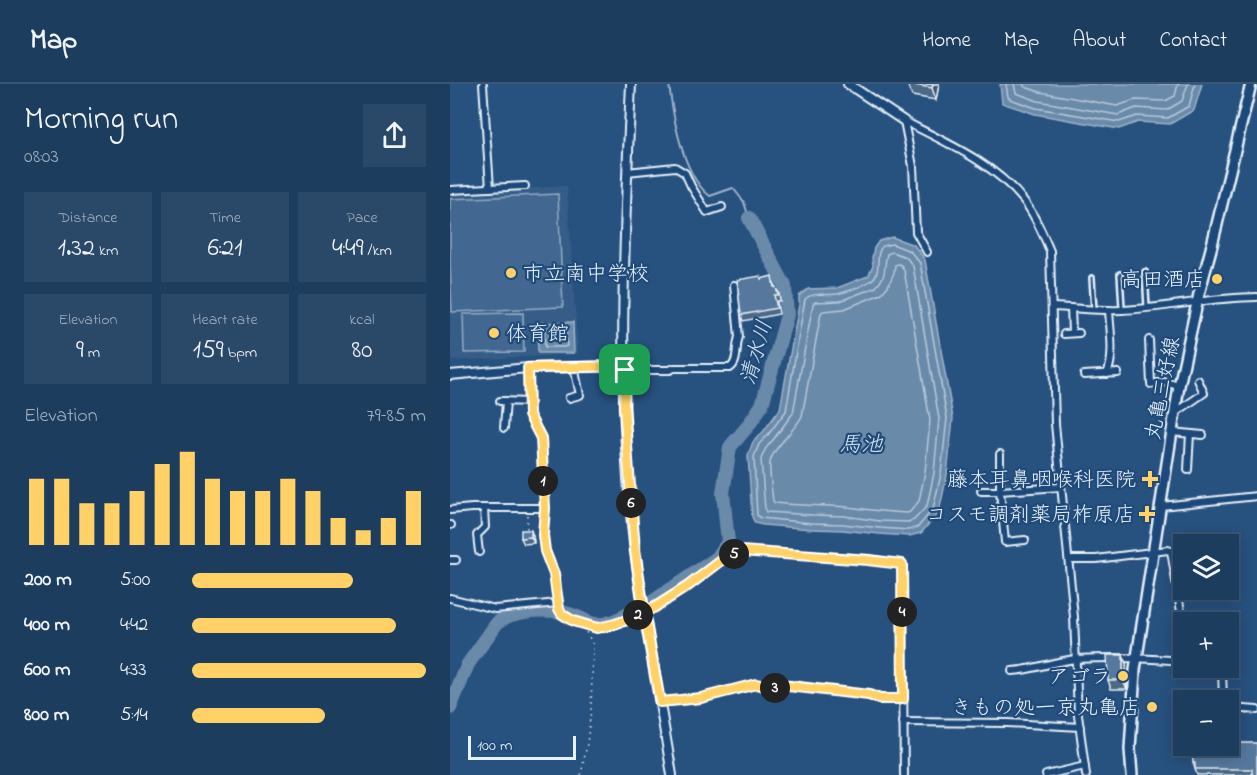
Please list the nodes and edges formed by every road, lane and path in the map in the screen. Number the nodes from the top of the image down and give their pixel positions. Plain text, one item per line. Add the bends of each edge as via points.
1 (483, 84) edge
2 (631, 84) edge
3 (848, 84) edge
4 (1251, 84) edge
5 (904, 121) junction
6 (627, 172) junction
7 (525, 186) dead end
8 (490, 188) junction
9 (450, 190) edge
10 (722, 207) dead end
11 (927, 252) dead end
12 (1145, 272) dead end
13 (1120, 274) dead end
14 (1092, 278) dead end
15 (734, 285) dead end
16 (1257, 297) edge
17 (1197, 301) junction
18 (1053, 307) junction
19 (1148, 307) junction
20 (1071, 308) junction
21 (1094, 310) junction
22 (1109, 310) junction
23 (1122, 310) junction
24 (1064, 334) dead end
25 (1149, 340) dead end
26 (574, 367) junction
27 (528, 368) junction
28 (625, 368) junction
29 (1143, 371) dead end
30 (1150, 371) junction
31 (1118, 373) dead end
32 (1107, 374) junction
33 (450, 375) edge
34 (1084, 375) dead end
35 (1198, 380) dead end
36 (1179, 386) junction
37 (569, 398) dead end
38 (528, 402) junction
39 (1174, 413) junction
40 (504, 428) dead end
41 (1171, 432) junction
42 (1190, 434) junction
43 (1203, 435) dead end
44 (1000, 454) dead end
45 (1188, 470) dead end
46 (1061, 487) junction
47 (981, 491) dead end
48 (999, 491) junction
49 (1257, 496) edge
50 (1161, 506) junction
51 (484, 508) junction
52 (526, 508) junction
53 (545, 508) junction
54 (450, 510) edge
55 (527, 532) edge
56 (1025, 540) dead end
57 (479, 552) dead end
58 (1154, 552) junction
59 (1069, 559) junction
60 (450, 598) edge
61 (560, 609) junction
62 (644, 612) junction
63 (1180, 612) dead end
64 (584, 625) junction
65 (1076, 659) junction
66 (1137, 659) junction
67 (1173, 661) edge
68 (1012, 671) dead end
69 (903, 699) junction
70 (660, 702) junction
71 (1239, 709) edge
72 (1257, 710) edge
73 (903, 722) junction
74 (1080, 727) junction
75 (1085, 766) junction
76 (581, 775) edge
77 (672, 775) edge
78 (904, 775) edge
79 (1047, 775) edge
80 (1086, 775) edge
81 (1132, 775) edge

1 - 8 street
2 - 6 street
3 - 5 street
4 - 17 main road, 丸亀三好線
5 - 11 street via 913,166 916,232
5 - 18 street via 985,165 1025,202 1050,251
6 - 10 street via 675,167 685,173 707,212
6 - 28 street
7 - 8 street
8 - 9 street
12 - 19 lane
13 - 23 lane
14 - 21 lane
15 - 28 street via 739,337 733,367
16 - 17 street
17 - 19 street
17 - 36 main road, 丸亀三好線
18 - 20 street
18 - 46 street via 1055,424
19 - 23 street
20 - 21 street
20 - 24 street via 1076,333
21 - 22 street
22 - 23 street
22 - 32 street via 1111,366
25 - 30 street
26 - 27 street
26 - 28 street
26 - 37 street via 580,395
27 - 33 street
27 - 38 street
28 - 62 street via 624,407 635,550
29 - 30 street
30 - 36 street via 1151,384
31 - 32 street
32 - 34 street
35 - 39 street via 1204,393
36 - 39 main road, 丸亀三好線
38 - 40 street via 503,401
38 - 53 street via 529,415 541,438
39 - 41 main road, 丸亀三好線
41 - 42 street
41 - 50 main road, 丸亀三好線
42 - 43 street
42 - 45 street
44 - 48 street
46 - 48 street
46 - 59 street
47 - 48 street
48 - 56 street via 1005,542
49 - 50 street
50 - 58 main road, 丸亀三好線
51 - 52 street
51 - 54 street
51 - 57 street via 485,527 477,535
52 - 53 street
52 - 55 path
53 - 61 street via 545,551
58 - 59 street
58 - 63 street via 1171,551
58 - 66 main road, 丸亀三好線
59 - 65 street
60 - 61 street via 495,609
61 - 64 street
62 - 64 street via 605,628
62 - 69 street via 741,551 902,564
62 - 70 street
64 - 76 path via 593,645 591,710
65 - 66 street
65 - 68 street
65 - 74 street
66 - 67 street
66 - 81 main road, 丸亀三好線 via 1130,749
69 - 70 street via 756,684 701,698
69 - 73 street
70 - 77 street
71 - 72 street
73 - 74 street
73 - 78 street
74 - 75 street
75 - 79 street
75 - 80 street

